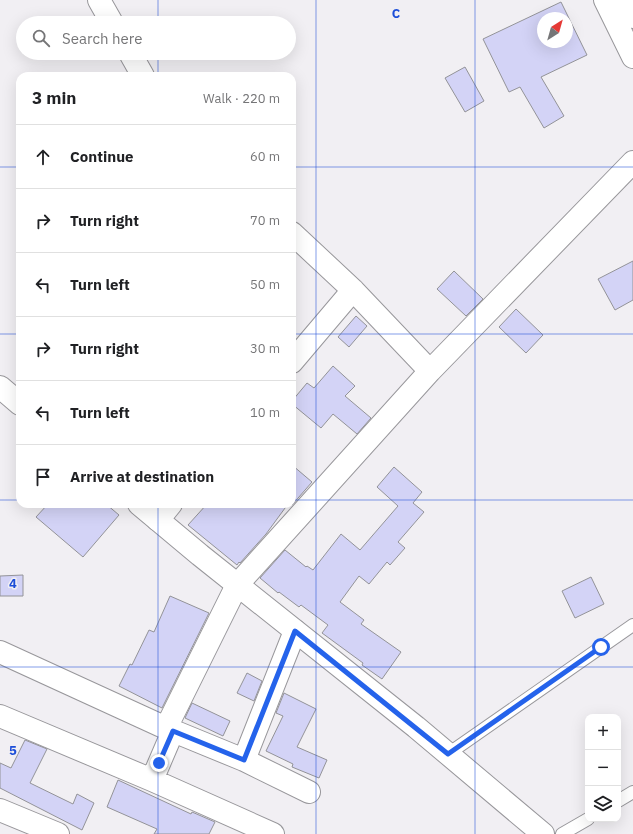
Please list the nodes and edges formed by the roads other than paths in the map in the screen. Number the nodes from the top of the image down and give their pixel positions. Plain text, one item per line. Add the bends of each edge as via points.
1 (99, 0) edge
2 (605, 0) edge
3 (108, 16) edge
4 (628, 35) edge
5 (633, 57) edge
6 (134, 60) edge
7 (141, 72) edge
8 (633, 162) edge
9 (296, 237) edge
10 (353, 290) junction
11 (296, 357) edge
12 (430, 370) junction
13 (0, 387) edge
14 (16, 401) edge
15 (152, 508) edge
16 (165, 512) edge
17 (237, 585) junction
18 (633, 625) edge
19 (295, 631) junction
20 (0, 652) edge
21 (0, 716) edge
22 (163, 749) junction
23 (448, 754) junction
24 (244, 760) junction
25 (309, 792) dead end
26 (633, 792) edge
27 (621, 799) edge
28 (0, 810) edge
29 (585, 821) edge
30 (58, 834) edge
31 (273, 834) edge
32 (543, 834) edge
33 (562, 834) edge

1 - 3 main road
2 - 4 main road
4 - 5 main road
6 - 7 main road
8 - 12 main road
9 - 10 main road
10 - 11 main road
10 - 12 main road
12 - 17 main road
13 - 14 main road
15 - 16 main road
16 - 17 main road
17 - 19 main road
17 - 22 main road
18 - 23 lane
19 - 23 main road
19 - 24 main road
20 - 22 main road
21 - 22 main road
22 - 24 main road
22 - 31 main road
23 - 32 main road
24 - 25 main road
26 - 27 lane
28 - 30 main road
29 - 33 lane

